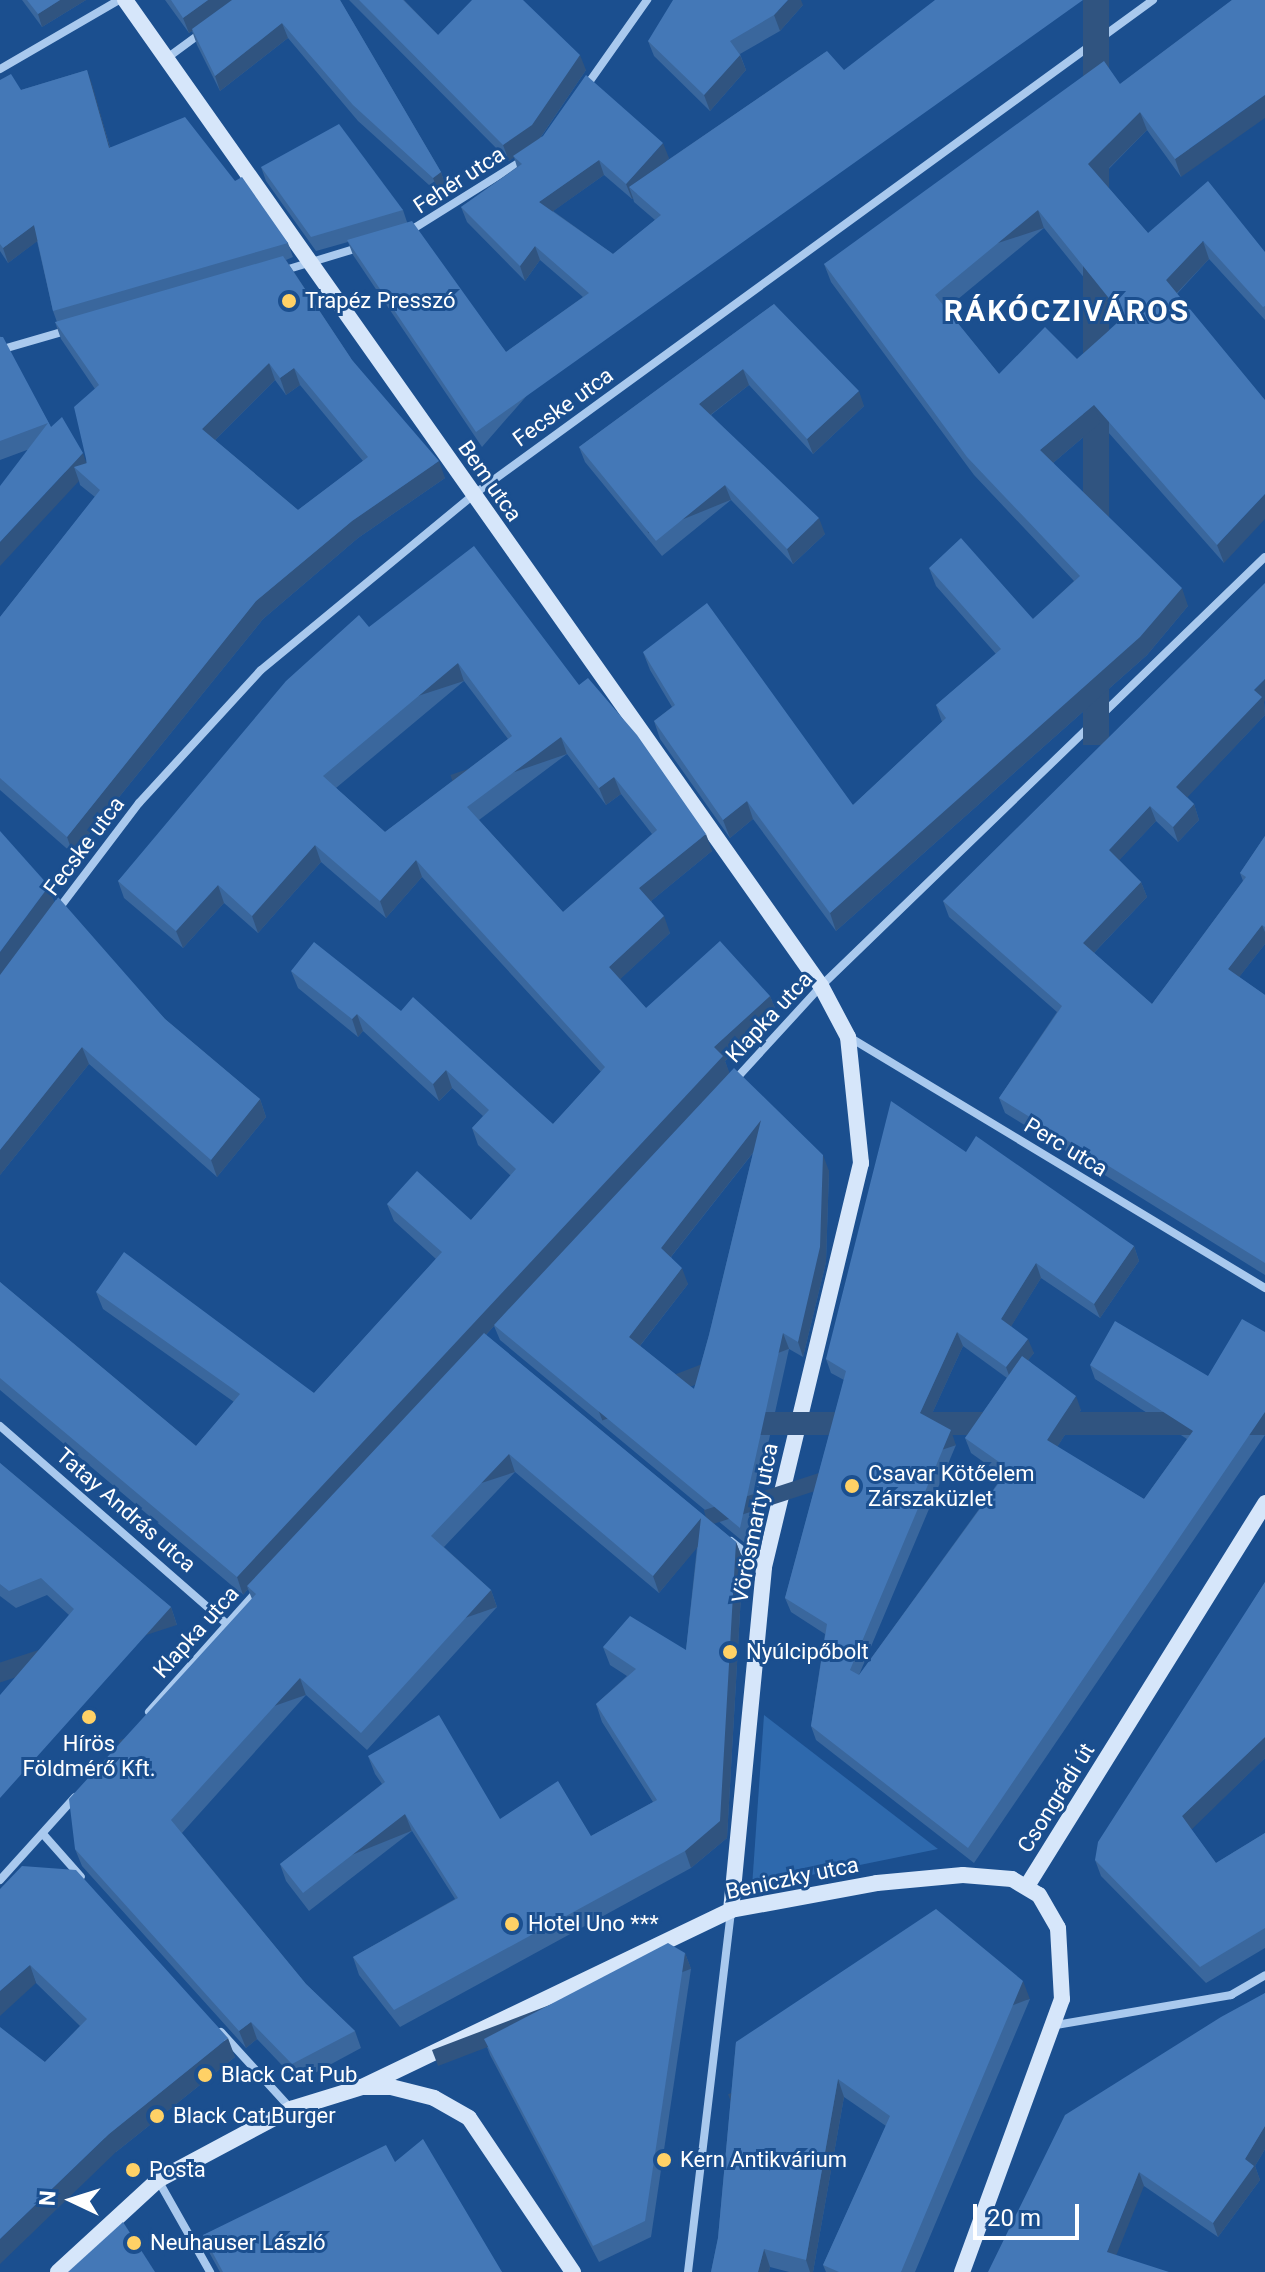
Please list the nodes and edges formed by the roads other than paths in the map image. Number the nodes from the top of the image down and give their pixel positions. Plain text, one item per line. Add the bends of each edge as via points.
1 (122, 0) edge
2 (647, 0) edge
3 (1153, 0) edge
4 (211, 26) edge
5 (164, 61) junction
6 (0, 69) edge
7 (578, 98) edge
8 (531, 154) edge
9 (395, 236) edge
10 (368, 245) edge
11 (313, 262) junction
12 (268, 275) edge
13 (89, 325) edge
14 (0, 350) edge
15 (473, 495) junction
16 (1265, 557) edge
17 (46, 926) edge
18 (821, 986) junction
19 (848, 1037) junction
20 (726, 1090) edge
21 (1265, 1288) edge
22 (0, 1426) edge
23 (1265, 1503) edge
24 (715, 1527) edge
25 (764, 1568) junction
26 (269, 1578) edge
27 (226, 1623) junction
28 (145, 1717) edge
29 (84, 1787) edge
30 (43, 1834) junction
31 (0, 1880) edge
32 (1027, 1886) junction
33 (94, 1891) edge
34 (731, 1910) junction
35 (1265, 1975) edge
36 (208, 2017) edge
37 (1056, 2025) junction
38 (362, 2087) junction
39 (291, 2109) junction
40 (158, 2180) junction
41 (58, 2272) edge
42 (210, 2272) edge
43 (573, 2272) edge
44 (688, 2272) edge
45 (962, 2272) edge

1 - 5 street, Bem utca
1 - 6 street
2 - 7 street
3 - 15 street, Fecske utca
4 - 5 street
5 - 11 street, Bem utca
8 - 9 street, Fehér utca via 423,227
10 - 11 street
11 - 12 street
11 - 15 street, Bem utca
13 - 14 street
15 - 17 street, Fecske utca via 261,670 139,803
15 - 18 street, Bem utca
16 - 18 street, Klapka utca
18 - 19 street, Vörösmarty utca
18 - 20 street, Klapka utca
19 - 21 street, Perc utca
19 - 25 street, Vörösmarty utca via 861,1163
22 - 27 street, Tatay András utca
23 - 32 street, Csongrádi út
24 - 25 street
25 - 34 street, Vörösmarty utca
26 - 27 street, Klapka utca
27 - 28 street, Klapka utca
29 - 30 street
30 - 31 street
30 - 33 street
32 - 34 street, Beniczky utca via 963,1875
32 - 37 street, Csongrádi út via 1049,1910 1062,1949
34 - 38 street, Beniczky utca
34 - 44 street, Vörösmarty utca
35 - 37 street via 1231,1995
36 - 39 street
37 - 45 street, Csongrádi út
38 - 39 street
38 - 43 street via 412,2091 469,2118
39 - 40 street
40 - 41 street
40 - 42 street

